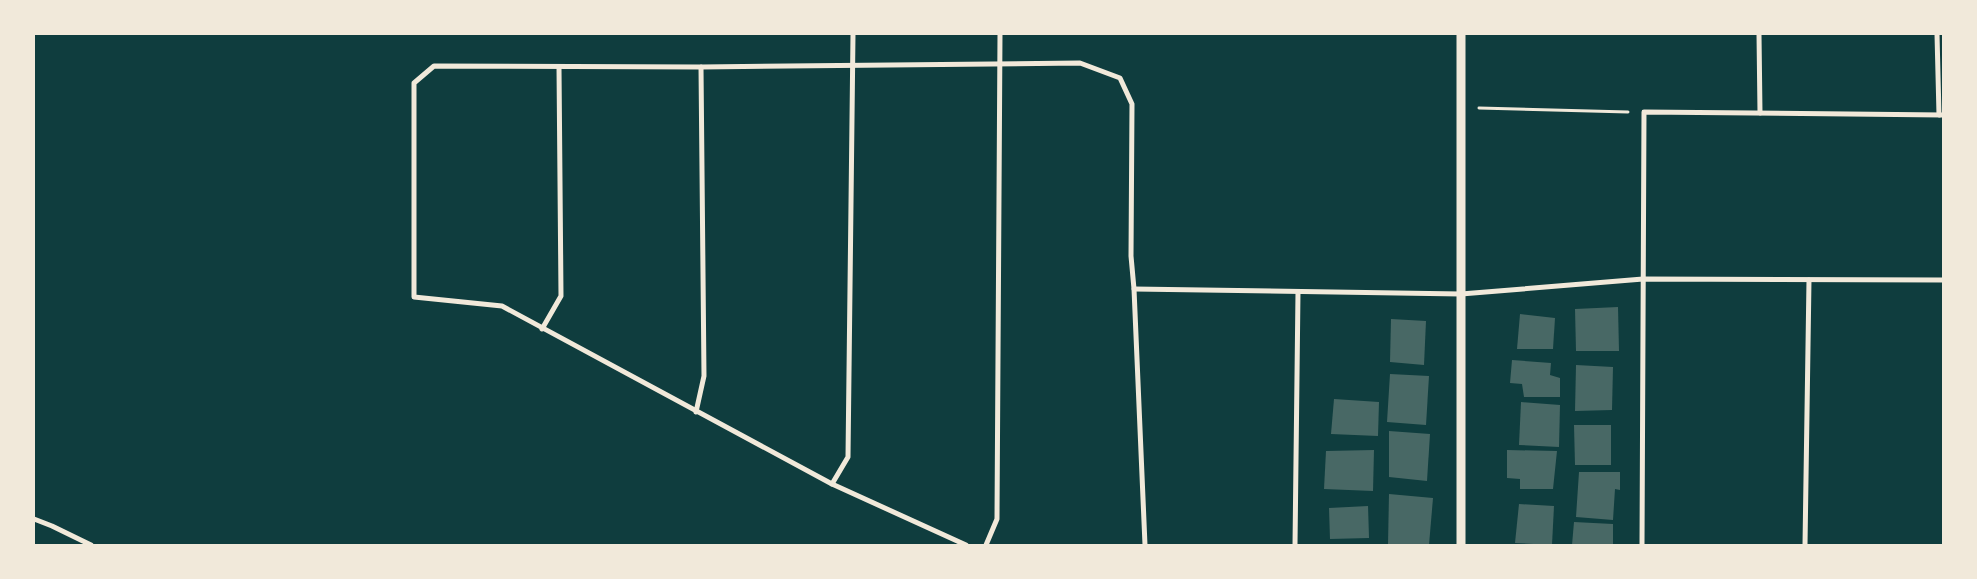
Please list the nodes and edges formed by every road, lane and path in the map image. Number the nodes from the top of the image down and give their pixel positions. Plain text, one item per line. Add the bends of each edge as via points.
1 (852, 34) edge
2 (1000, 34) edge
3 (1461, 34) edge
4 (1759, 34) edge
5 (1936, 34) edge
6 (1000, 65) junction
7 (852, 66) junction
8 (559, 67) junction
9 (701, 67) junction
10 (1461, 108) junction
11 (1644, 112) junction
12 (1760, 113) junction
13 (1941, 115) edge
14 (1643, 279) junction
15 (1809, 280) junction
16 (1943, 280) edge
17 (1134, 289) junction
18 (1298, 292) junction
19 (1462, 294) junction
20 (542, 328) junction
21 (696, 412) junction
22 (832, 484) junction
23 (34, 519) edge
24 (90, 545) edge
25 (966, 545) edge
26 (986, 545) edge
27 (1145, 545) edge
28 (1295, 545) edge
29 (1462, 545) edge
30 (1642, 545) edge
31 (1805, 545) edge

1 - 7 street
2 - 6 street
3 - 10 street
4 - 12 street
5 - 13 street
6 - 7 street
6 - 17 street via 1080,63 1120,78 1132,104 1131,256
6 - 26 street via 997,519
7 - 9 street
7 - 22 street via 848,458
8 - 9 street
8 - 20 street via 561,296
8 - 20 street via 434,66 414,83 414,297 502,306
9 - 21 street via 704,376
10 - 11 path
10 - 19 street
11 - 12 street
11 - 14 street
12 - 13 street
14 - 15 street
14 - 19 street
14 - 30 street
15 - 16 street
15 - 31 street
17 - 18 street
17 - 27 street
18 - 19 street
18 - 28 street
19 - 29 street
20 - 21 street
21 - 22 street
22 - 25 street
23 - 24 street

